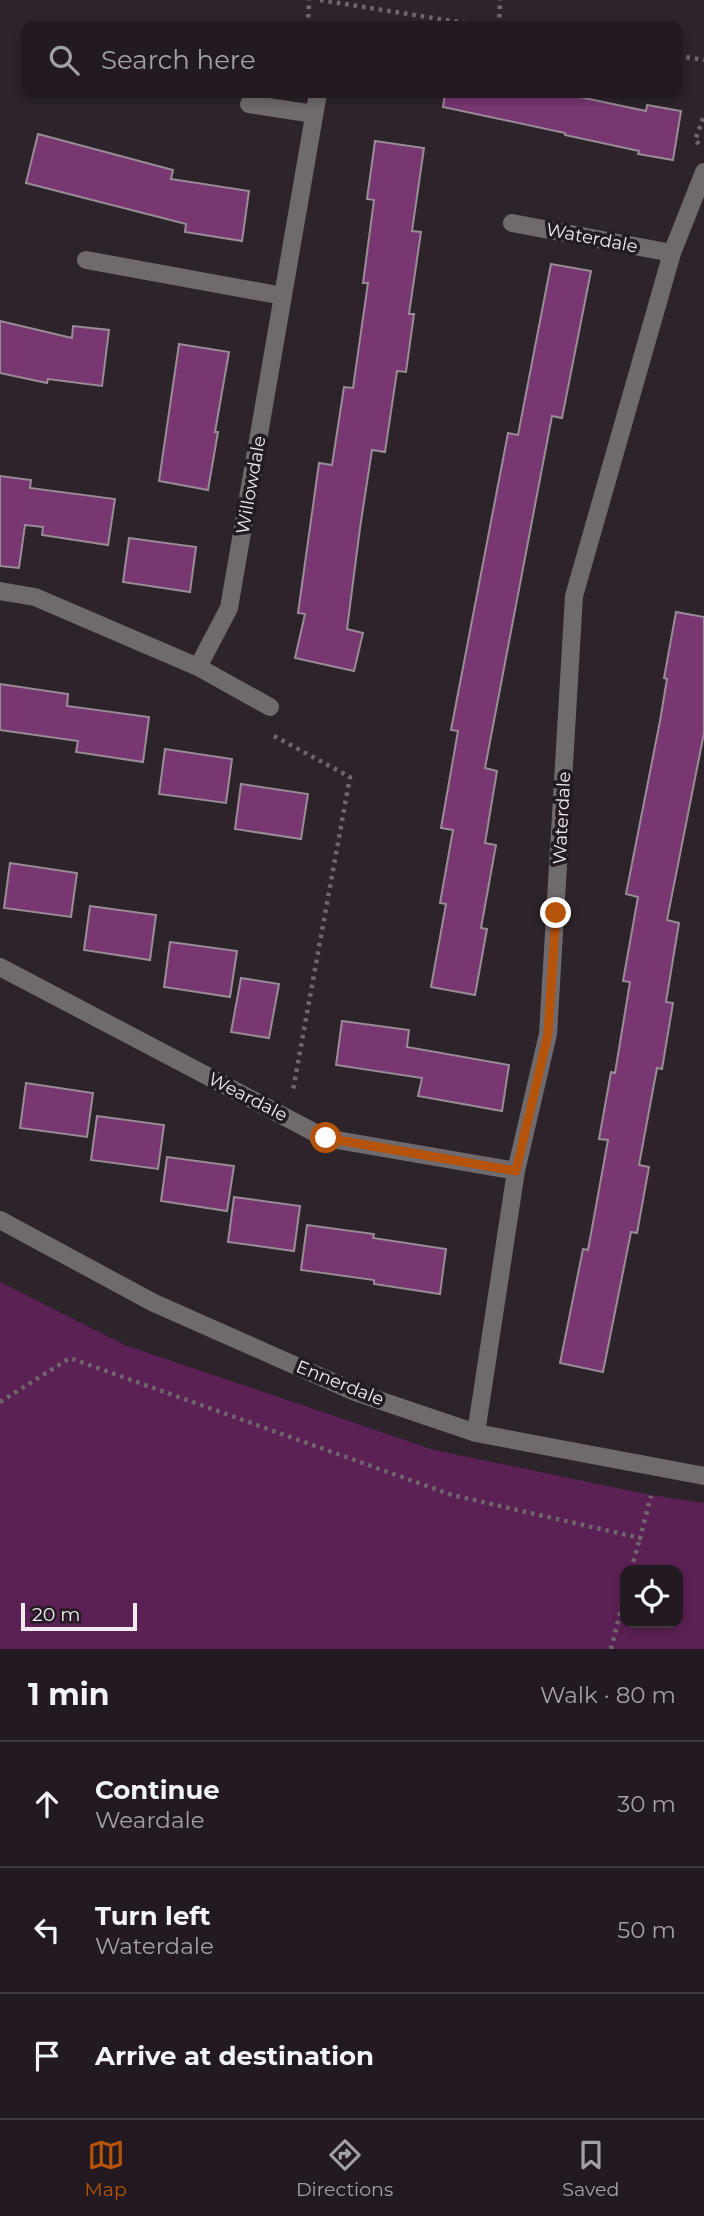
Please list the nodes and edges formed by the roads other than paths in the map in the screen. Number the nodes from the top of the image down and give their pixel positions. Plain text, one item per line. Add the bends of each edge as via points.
1 (317, 98) edge
2 (249, 104) dead end
3 (314, 114) junction
4 (704, 172) edge
5 (512, 223) dead end
6 (672, 253) junction
7 (86, 260) dead end
8 (284, 296) junction
9 (0, 590) edge
10 (198, 667) junction
11 (270, 707) dead end
12 (0, 967) edge
13 (516, 1171) junction
14 (0, 1220) edge
15 (476, 1433) junction
16 (704, 1476) edge

1 - 3 street, Willowdale
2 - 3 street
3 - 8 street, Willowdale
4 - 6 street, Waterdale
5 - 6 street, Waterdale
6 - 13 street, Waterdale via 574,596 548,1034
7 - 8 street
8 - 10 street, Willowdale via 229,608
9 - 10 street via 35,597
10 - 11 street
12 - 13 street, Weardale via 326,1138
13 - 15 street, Waterdale
14 - 15 street, Ennerdale via 154,1303 355,1392
15 - 16 street, Ennerdale

